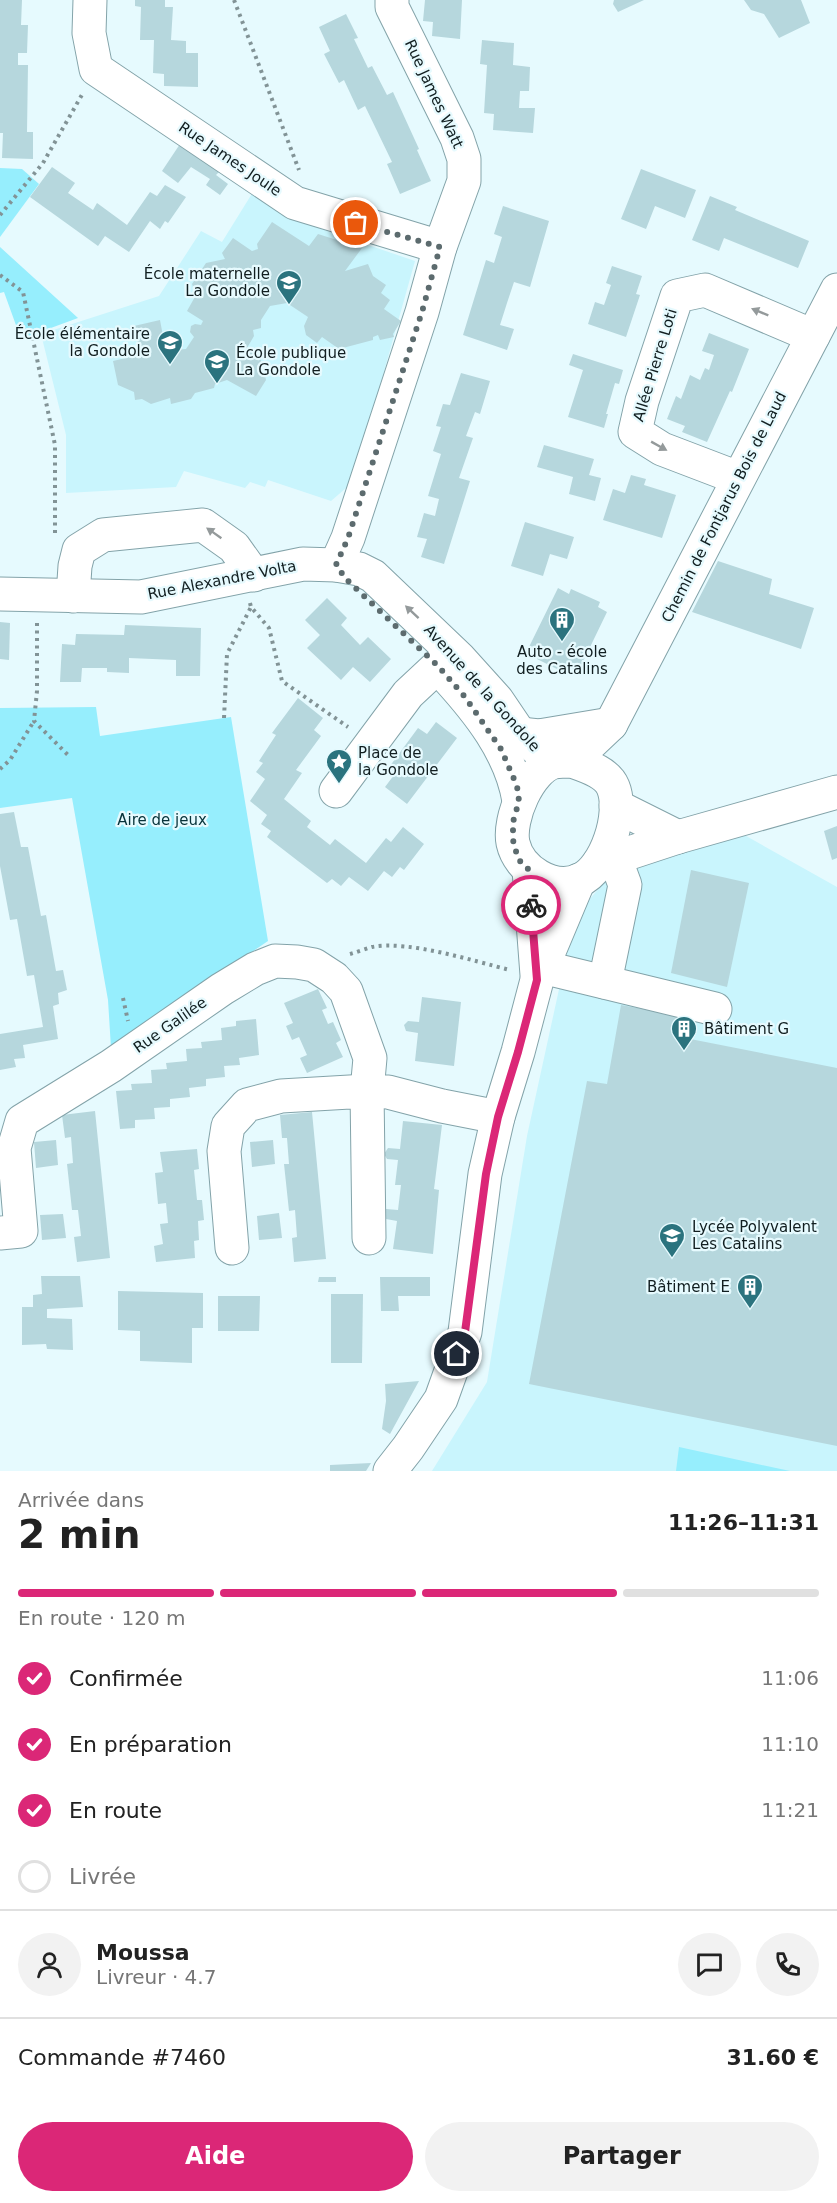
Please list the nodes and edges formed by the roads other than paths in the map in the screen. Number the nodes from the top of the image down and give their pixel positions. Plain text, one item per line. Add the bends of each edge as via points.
1 (90, 0) edge
2 (392, 0) edge
3 (440, 247) junction
4 (837, 290) edge
5 (813, 336) junction
6 (738, 478) junction
7 (336, 565) junction
8 (249, 576) junction
9 (0, 594) edge
10 (73, 596) junction
11 (438, 666) junction
12 (611, 724) junction
13 (520, 734) junction
14 (562, 762) junction
15 (336, 791) dead end
16 (612, 792) junction
17 (837, 792) edge
18 (519, 801) junction
19 (678, 837) junction
20 (598, 867) junction
21 (529, 870) junction
22 (532, 973) junction
23 (605, 982) junction
24 (715, 1009) dead end
25 (367, 1091) junction
26 (498, 1117) junction
27 (0, 1233) edge
28 (369, 1238) dead end
29 (232, 1248) dead end
30 (390, 1471) edge

1 - 3 street, Rue James Joule via 89,33 96,69 294,203
2 - 3 street, Rue James Watt via 464,159 464,181
3 - 7 street, Rue James Watt via 404,368
4 - 5 street, Chemin de Fontjarus Bois de Laud
5 - 6 street, Chemin de Fontjarus Bois de Laud
5 -> 6 street, Allée Pierre Loti via 705,290 677,296 635,432 662,449
6 - 12 street, Chemin de Fontjarus Bois de Laud
7 - 8 street, Rue Alexandre Volta via 303,564
7 - 11 street, Avenue de la Gondole
13 -> 7 street, Avenue de la Gondole via 460,659 373,576
8 - 10 street, Rue Alexandre Volta via 141,597
8 -> 10 street via 234,547 203,525 103,536 79,550
9 - 10 street, Rue Alexandre Volta
11 - 15 street via 408,694
11 - 18 street, Avenue de la Gondole via 501,749 517,786
12 - 13 street via 539,736
12 - 14 street
12 - 16 street
13 - 14 street, Avenue de la Gondole
14 - 16 street via 590,767
14 - 18 street via 537,775
16 - 19 street
16 - 20 street via 612,832
17 - 19 street
18 - 21 street via 513,840 518,859
19 - 20 street
20 - 21 street via 551,881
20 - 22 street
20 - 23 street via 625,885
21 - 22 street
22 - 23 street
22 - 26 street via 518,1052
23 - 24 street
25 - 26 street via 388,1092
25 - 27 street, Rue Galilée via 370,1058 346,991 314,966 275,961 255,969 21,1121 14,1148 21,1231
25 - 28 street, Rue Galilée
25 - 29 street via 281,1096 247,1104 228,1126 224,1151
26 - 30 street via 486,1174 465,1332 441,1399

